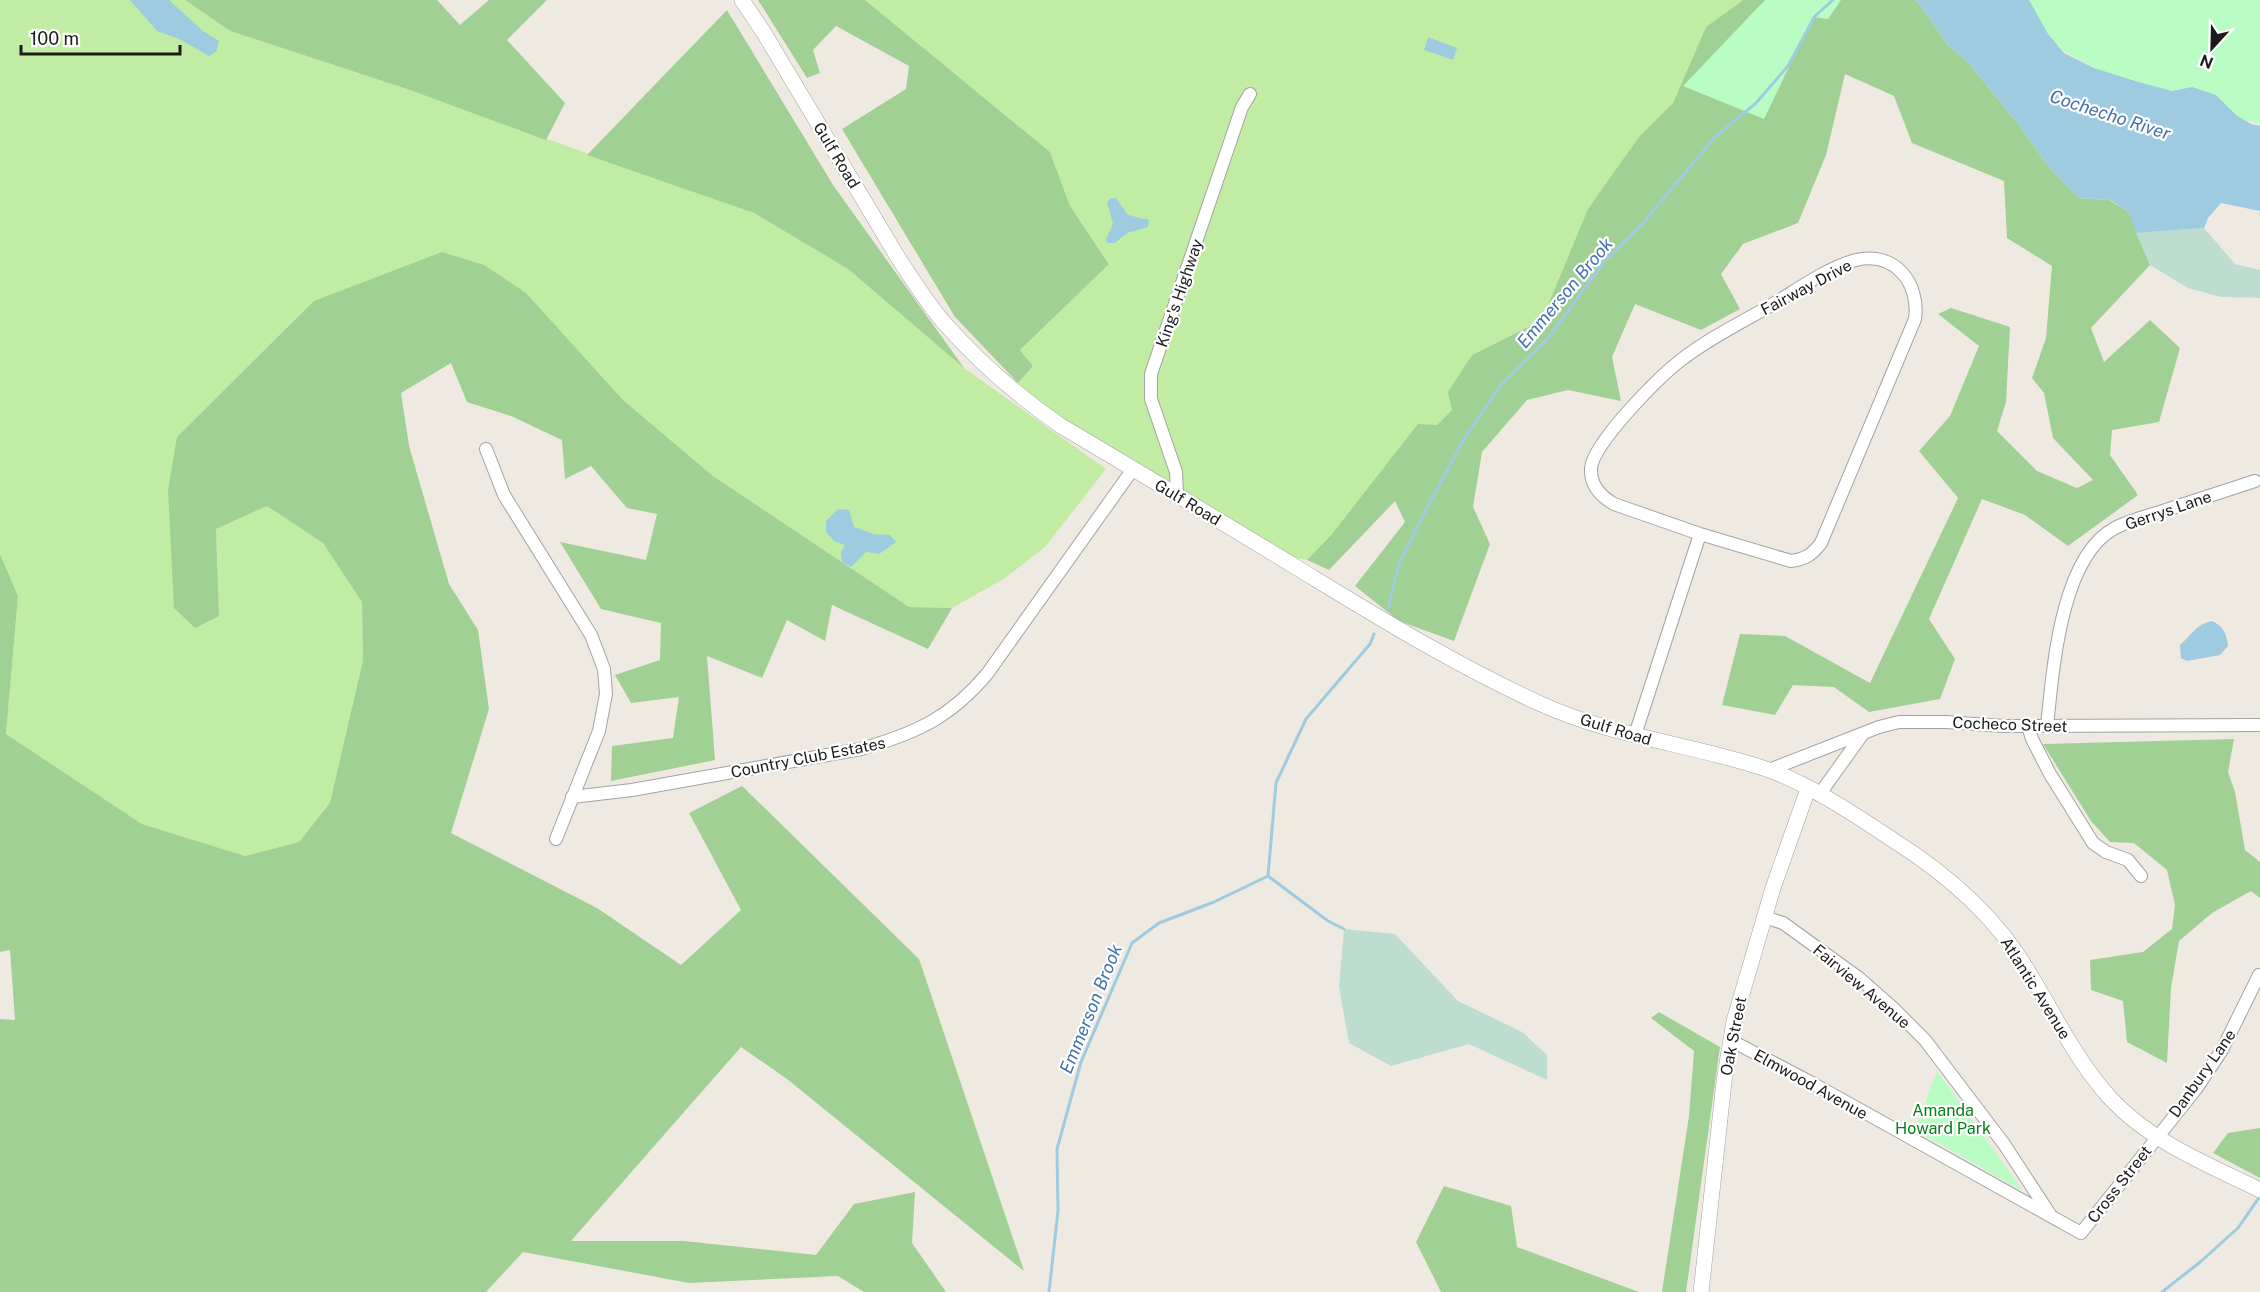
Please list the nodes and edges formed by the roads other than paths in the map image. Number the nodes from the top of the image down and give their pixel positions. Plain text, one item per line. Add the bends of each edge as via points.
1 (742, 0) edge
2 (1250, 94) dead end
3 (486, 449) dead end
4 (1133, 469) junction
5 (2255, 480) dead end
6 (1177, 495) junction
7 (1700, 534) junction
8 (2260, 725) edge
9 (2028, 726) junction
10 (2047, 726) junction
11 (1635, 735) junction
12 (1862, 735) junction
13 (1769, 770) junction
14 (1811, 791) junction
15 (572, 797) junction
16 (556, 839) dead end
17 (2141, 876) dead end
18 (1764, 917) junction
19 (2259, 975) edge
20 (1730, 1040) junction
21 (2157, 1136) junction
22 (2260, 1190) edge
23 (2051, 1217) junction
24 (2081, 1233) joint
25 (1701, 1292) edge

1 - 4 street, Gulf Road via 900,261 945,324 1025,399 1061,426
2 - 6 street, King's Highway via 1242,107 1151,374 1151,399 1176,472
3 - 15 street via 504,495 591,635 604,669 606,694 601,725
4 - 6 street, Gulf Road
4 - 15 street, Country Club Estates via 987,674 941,718 896,739 852,751
5 - 10 street, Gerrys Lane via 2136,520 2102,537 2083,565 2063,613
6 - 11 street, Gulf Road via 1420,643 1501,686 1545,706
7 - 7 street, Fairway Drive via 1604,498 1596,490 1591,467 1602,444 1645,393 1682,359 1845,264 1869,259 1892,264 1915,293 1915,319 1821,543 1804,559 1791,561
7 - 11 street
8 - 10 street, Cocheco Street
9 - 10 street, Cocheco Street
9 - 12 street, Cocheco Street via 1899,722
9 - 17 street via 2050,774 2093,843 2127,860
11 - 13 street, Gulf Road
12 - 13 street, Cocheco Street
12 - 14 street
13 - 14 street, Gulf Road
14 - 18 street, Oak Street via 1784,854
14 - 21 street, Atlantic Avenue via 1893,840 1961,888 2010,944 2088,1071 2113,1101
15 - 16 street
18 - 20 street, Oak Street
18 - 23 street, Fairview Avenue via 1784,923 1859,978 1925,1040 2004,1144
19 - 21 street, Danbury Lane via 2223,1050
20 - 23 street, Elmwood Avenue
20 - 25 street, Oak Street
21 - 22 street, Atlantic Avenue
21 - 24 street, Cross Street
23 - 24 street, Elmwood Avenue

